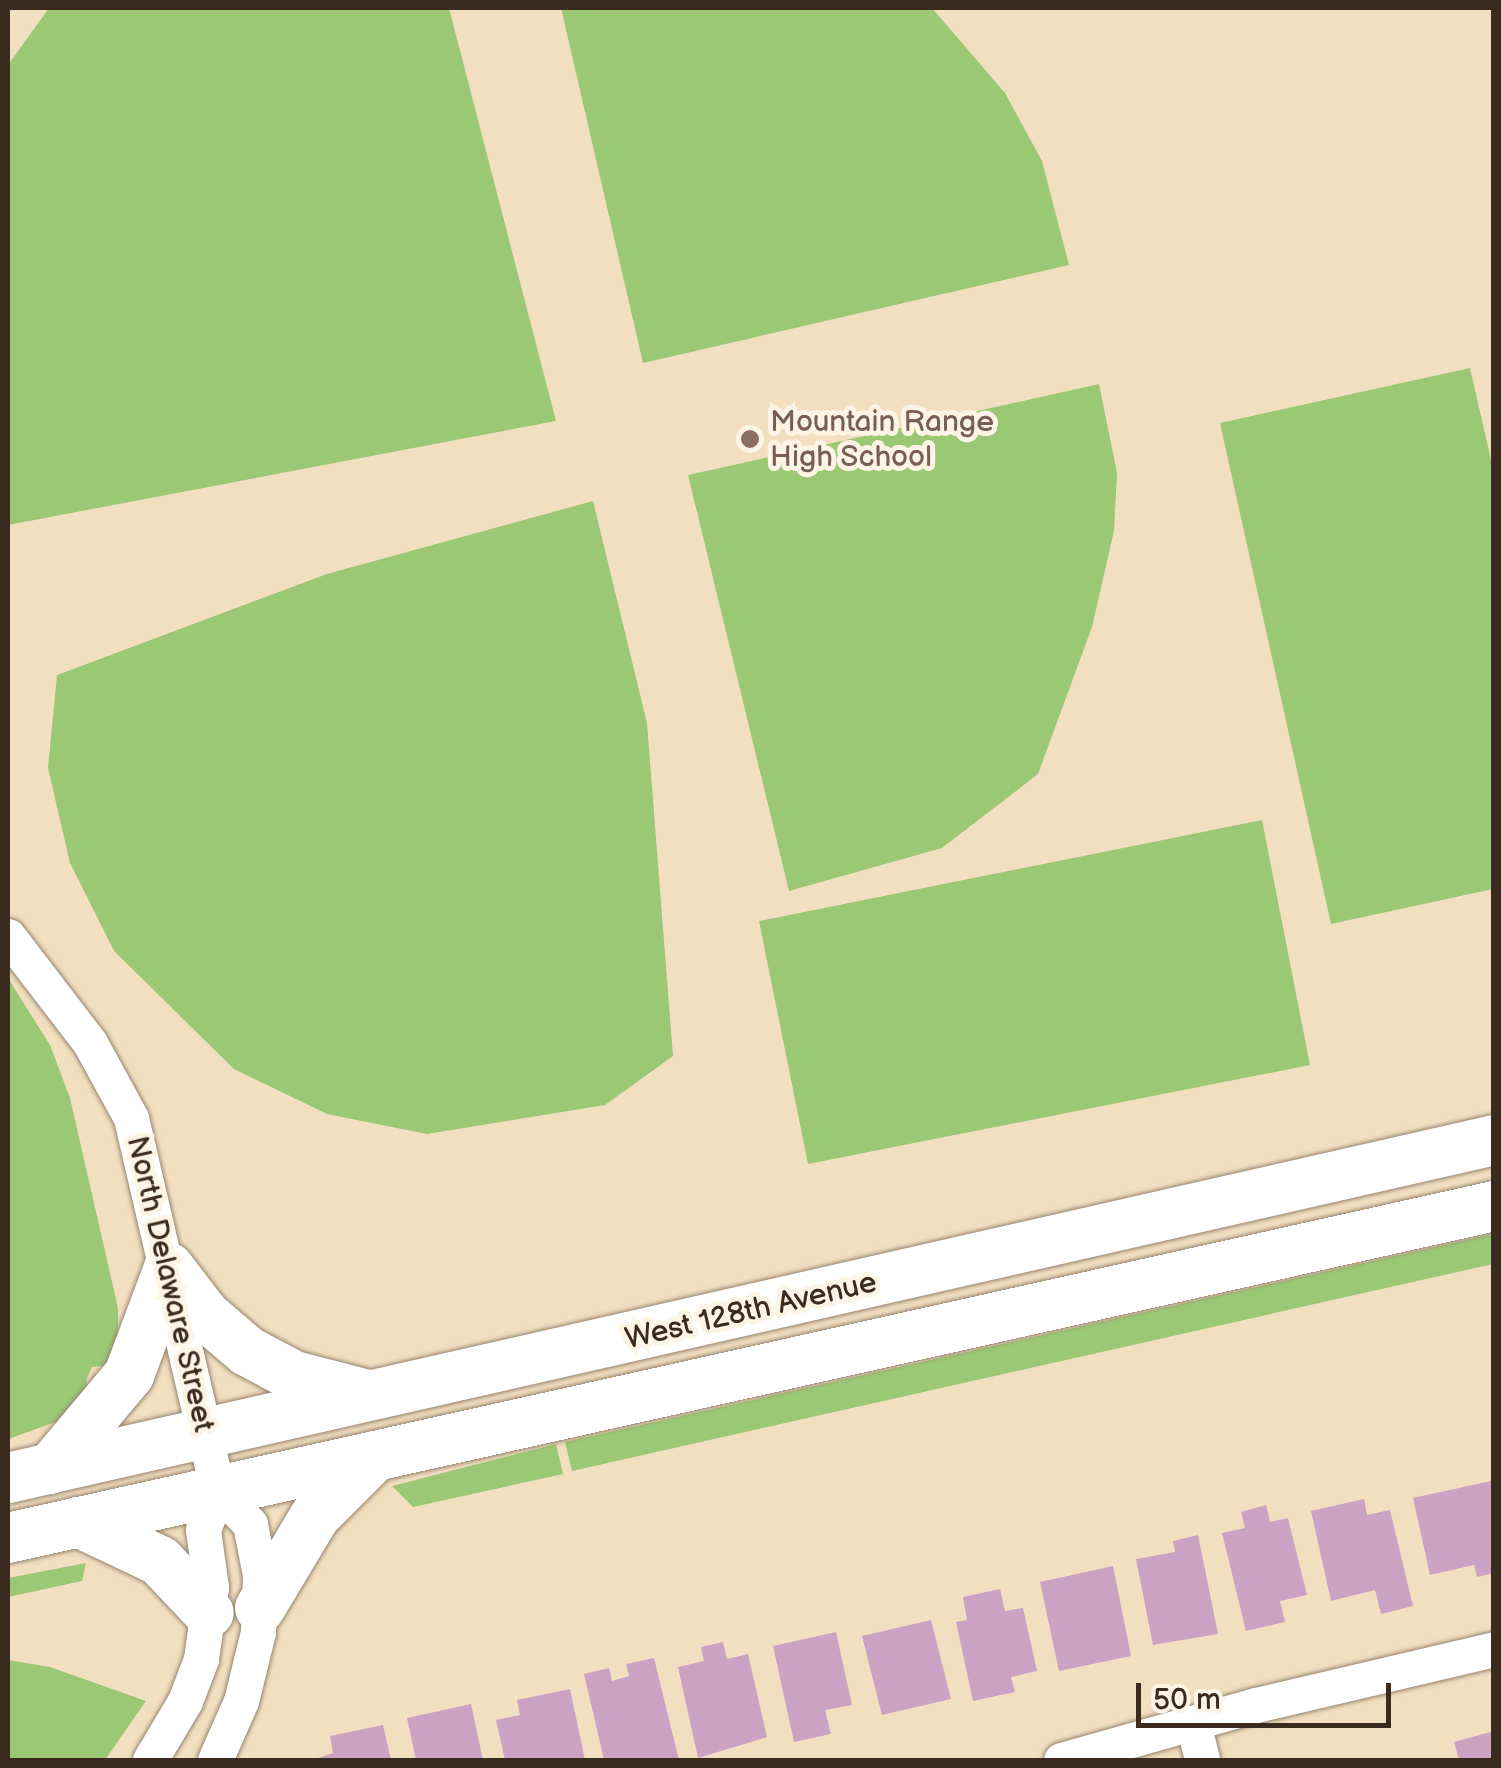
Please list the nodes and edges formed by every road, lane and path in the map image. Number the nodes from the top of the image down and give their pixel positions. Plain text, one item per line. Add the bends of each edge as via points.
1 (8, 936) edge
2 (1494, 1140) edge
3 (1494, 1206) edge
4 (169, 1268) junction
5 (372, 1396) junction
6 (204, 1434) junction
7 (375, 1456) junction
8 (29, 1474) edge
9 (218, 1490) junction
10 (78, 1522) junction
11 (8, 1538) edge
12 (260, 1608) junction
13 (209, 1613) junction
14 (1494, 1649) edge
15 (1193, 1722) junction
16 (150, 1760) edge
17 (216, 1760) edge
18 (1061, 1760) edge
19 (1202, 1760) edge

1 - 4 street, North Delaware Street via 118,1090 139,1142
2 - 5 main road, West 128th Avenue
3 - 7 main road, West 128th Avenue
4 - 5 main road via 206,1315 263,1360 294,1376
4 - 6 street, North Delaware Street
4 - 8 main road via 128,1375
5 - 6 main road, West 128th Avenue
6 - 8 main road, West 128th Avenue
6 - 9 street, North Delaware Street
7 - 9 main road, West 128th Avenue
7 - 12 main road via 308,1526
9 - 10 main road, West 128th Avenue
9 - 12 street, North Delaware Street via 250,1524
9 - 13 street via 203,1530
10 - 11 main road, West 128th Avenue
10 - 13 main road via 160,1561
12 - 17 street, North Delaware Street via 248,1677
13 - 16 street via 194,1680
14 - 15 street
15 - 18 street
15 - 19 street

